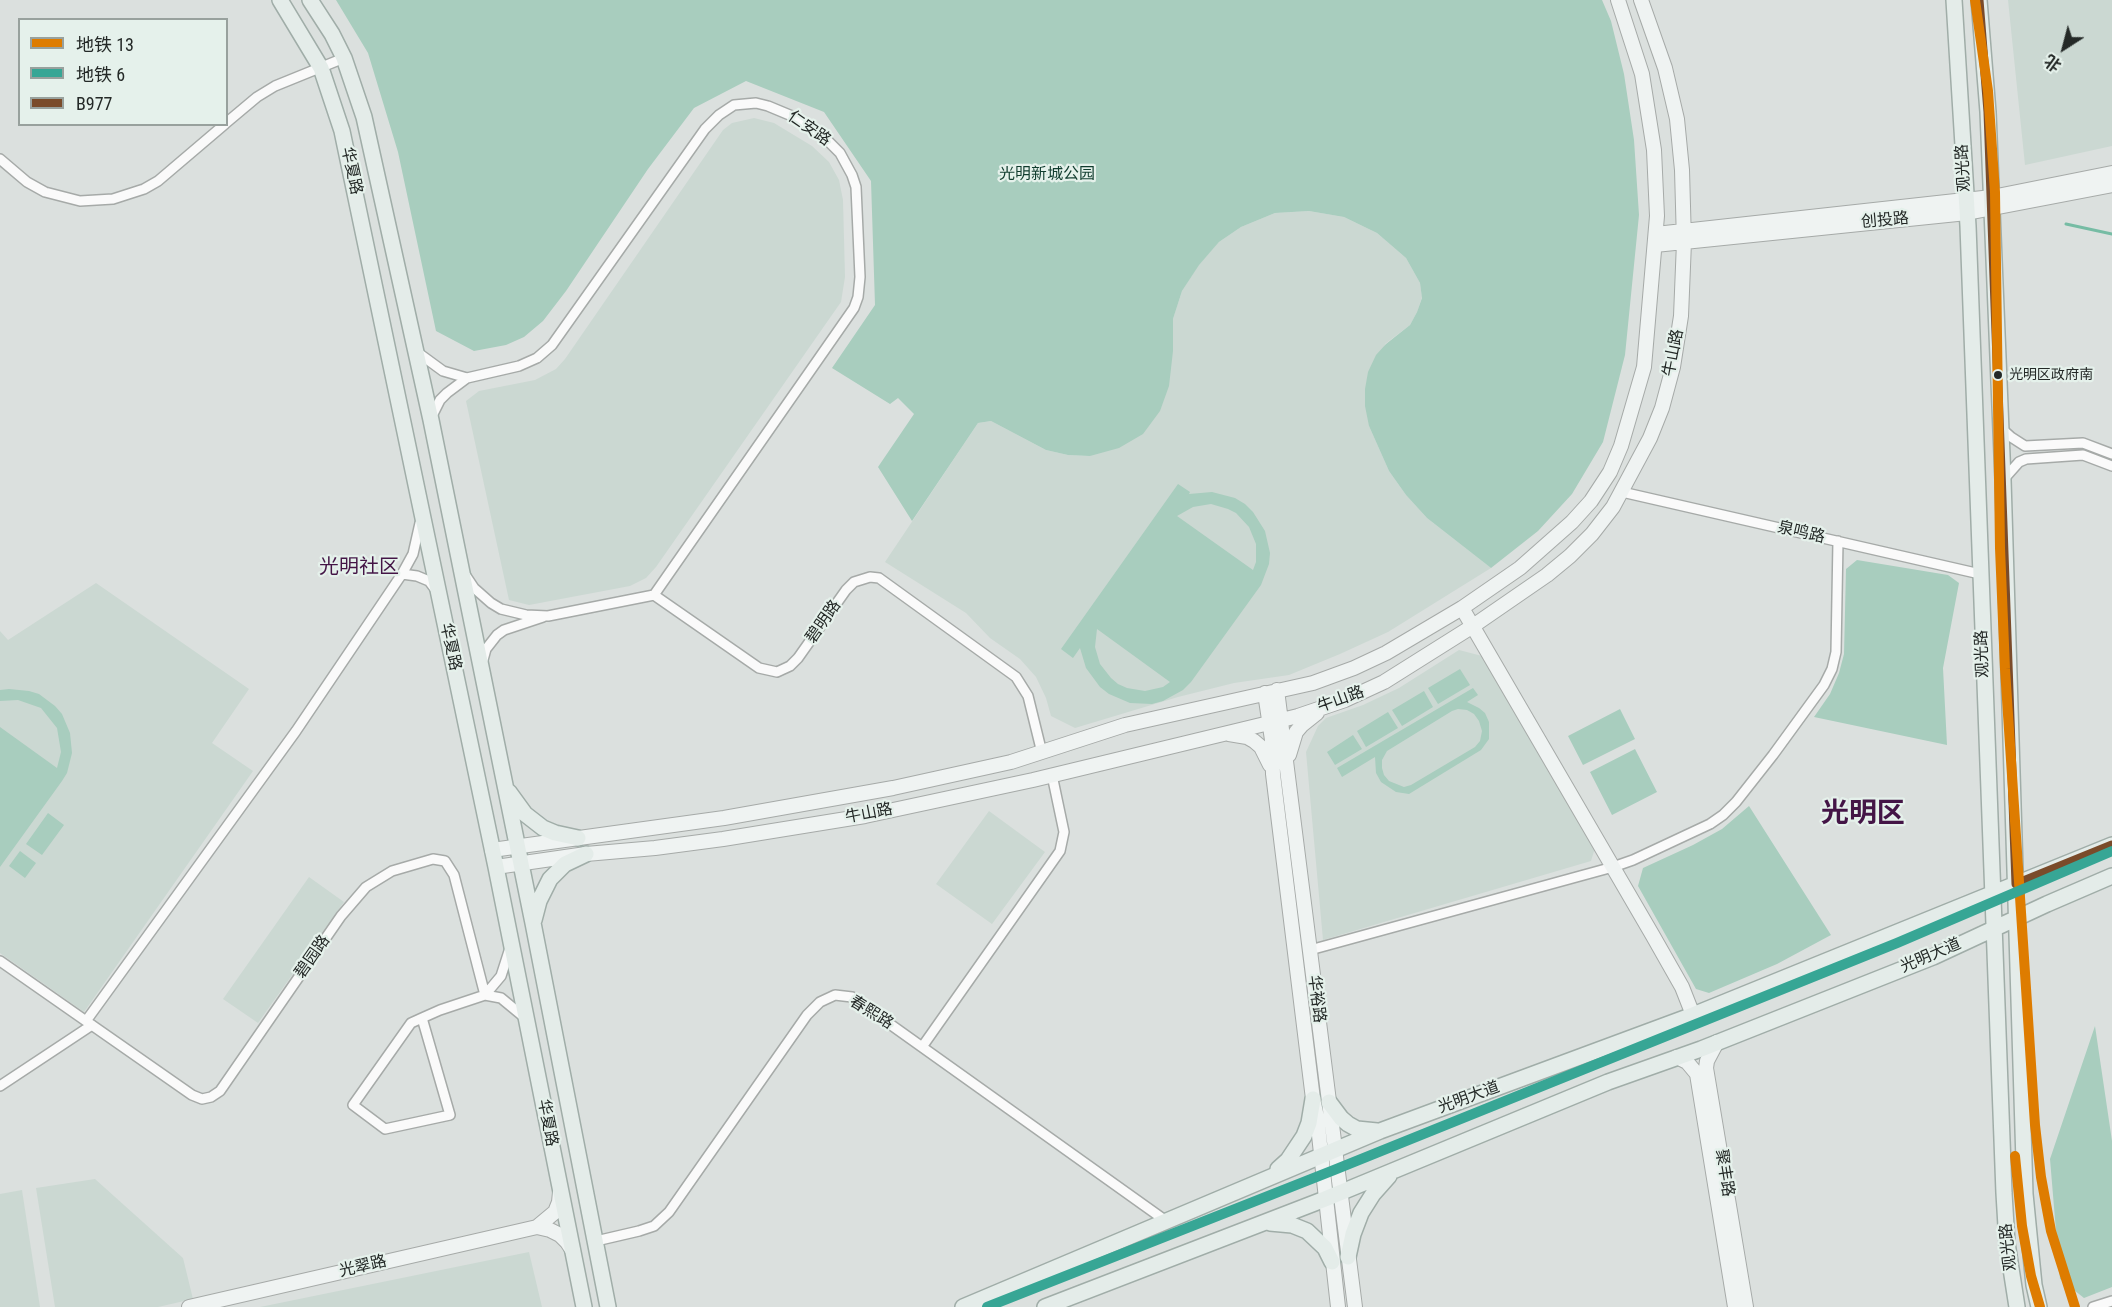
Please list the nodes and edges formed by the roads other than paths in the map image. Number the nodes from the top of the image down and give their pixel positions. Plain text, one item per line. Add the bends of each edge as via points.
1 (280, 0) edge
2 (310, 0) edge
3 (1618, 0) edge
4 (1641, 0) edge
5 (1954, 0) edge
6 (1979, 0) edge
7 (344, 58) junction
8 (321, 68) junction
9 (228, 122) edge
10 (224, 126) edge
11 (0, 159) edge
12 (2112, 173) edge
13 (2112, 185) edge
14 (1992, 203) junction
15 (1966, 207) junction
16 (1684, 236) junction
17 (1655, 239) junction
18 (415, 350) junction
19 (467, 378) junction
20 (430, 420) junction
21 (2001, 428) junction
22 (2112, 454) edge
23 (2112, 466) edge
24 (2003, 480) junction
25 (1622, 492) junction
26 (422, 513) junction
27 (1838, 542) junction
28 (460, 568) junction
29 (402, 574) junction
30 (1980, 574) junction
31 (439, 593) junction
32 (654, 595) junction
33 (1462, 608) junction
34 (548, 615) junction
35 (1473, 626) junction
36 (481, 668) junction
37 (1271, 692) junction
38 (1331, 705) junction
39 (1275, 720) junction
40 (1218, 734) junction
41 (1042, 753) junction
42 (1288, 772) junction
43 (1273, 774) junction
44 (1052, 775) junction
45 (504, 784) junction
46 (578, 838) junction
47 (2112, 845) edge
48 (516, 846) junction
49 (492, 850) junction
50 (586, 854) junction
51 (520, 862) junction
52 (496, 867) junction
53 (1613, 867) junction
54 (2112, 876) edge
55 (2016, 884) junction
56 (1992, 893) junction
57 (2017, 918) junction
58 (533, 923) junction
59 (1994, 928) junction
60 (511, 942) junction
61 (1310, 950) junction
62 (0, 961) edge
63 (486, 996) junction
64 (1693, 1015) junction
65 (422, 1018) junction
66 (526, 1019) junction
67 (89, 1023) junction
68 (1717, 1042) junction
69 (922, 1047) junction
70 (1677, 1057) junction
71 (0, 1086) edge
72 (1313, 1099) junction
73 (1329, 1102) junction
74 (1380, 1131) junction
75 (1335, 1149) junction
76 (1321, 1155) junction
77 (1397, 1169) junction
78 (1265, 1179) junction
79 (560, 1192) junction
80 (1340, 1193) junction
81 (1325, 1199) junction
82 (1166, 1221) junction
83 (1258, 1225) junction
84 (537, 1227) junction
85 (596, 1241) junction
86 (573, 1251) junction
87 (1348, 1257) junction
88 (1332, 1262) junction
89 (2112, 1301) edge
90 (189, 1307) edge
91 (584, 1307) edge
92 (609, 1307) edge
93 (963, 1307) edge
94 (1045, 1307) edge
95 (1338, 1307) edge
96 (1354, 1307) edge
97 (1735, 1307) edge
98 (1746, 1307) edge
99 (2017, 1307) edge
100 (2039, 1307) edge
101 (2093, 1307) edge

1 - 8 main road, 华夏路
2 - 7 main road, 华夏路
3 - 17 street, 牛山路 via 1642,74 1649,110 1654,150
4 - 16 street, 牛山路 via 1665,68 1677,119
5 - 15 main road, 观光路
6 - 14 main road, 观光路
7 - 8 street
7 - 18 main road, 华夏路 via 364,117
8 - 9 street via 275,86
8 - 26 main road, 华夏路 via 342,131
10 - 11 street via 158,181 113,199 80,201 45,192
12 - 14 street, 创投路
13 - 14 street, 创投路
14 - 15 street, 创投路
14 - 21 main road, 观光路
15 - 16 street, 创投路
15 - 30 main road, 观光路
16 - 17 street, 创投路
16 - 25 street, 牛山路 via 1681,316 1673,367 1650,438
17 - 33 street, 牛山路 via 1644,367 1610,472 1591,501 1551,542
18 - 19 street via 443,371
18 - 20 main road, 华夏路
19 - 20 street, 仁安路 via 440,400
19 - 32 street, 仁安路 via 519,366 552,345 705,129 726,110 745,104 780,109 822,135 840,153 852,175 858,199 860,287 854,308
20 - 28 main road, 华夏路
21 - 22 street via 2025,446 2083,443
21 - 24 main road, 观光路
23 - 24 street via 2083,455 2026,459
24 - 55 main road, 观光路
25 - 27 street, 泉鸣路
25 - 35 street, 牛山路 via 1592,534 1570,556
26 - 29 street via 412,554
26 - 31 main road, 华夏路
27 - 30 street, 泉鸣路
27 - 53 street via 1836,652 1824,685 1723,815
28 - 34 street via 490,603 514,613
28 - 36 main road, 华夏路
29 - 31 street via 429,581
29 - 67 street
30 - 56 main road, 观光路
31 - 49 main road, 华夏路
32 - 34 street
32 - 41 street, 碧明路 via 759,668 777,672 798,658 854,582 870,577 879,579 1016,677 1028,696
33 - 35 street
33 - 37 street, 牛山路 via 1354,668
34 - 36 street via 497,635 486,649
35 - 38 street, 牛山路 via 1384,682
35 - 53 street
36 - 45 main road, 华夏路
37 - 39 street, 华裕路
37 - 41 street, 牛山路 via 1125,725
38 - 39 street, 牛山路
38 - 42 street via 1309,718 1296,732
39 - 40 street, 牛山路
39 - 42 street, 华裕路
39 - 43 street, 华裕路
40 - 43 street via 1239,735 1254,741 1267,756
40 - 44 street, 牛山路
41 - 46 street, 牛山路 via 882,790 724,818
42 - 61 street, 华裕路
43 - 72 street, 华裕路
44 - 50 street, 牛山路 via 844,819 655,848
44 - 69 street via 1064,832 1060,851
45 - 46 main road via 534,822 555,833
45 - 48 main road, 华夏路
46 - 48 street, 牛山路
47 - 55 main road, 光明大道
48 - 49 street, 牛山路
48 - 51 main road, 华夏路
49 - 52 main road, 华夏路
50 - 51 street, 牛山路
50 - 58 main road via 565,864 550,879
51 - 52 street, 牛山路
51 - 58 main road, 华夏路
52 - 60 main road, 华夏路
53 - 61 street
53 - 64 street via 1682,987
54 - 57 main road, 光明大道
55 - 56 main road, 光明大道
55 - 57 main road, 观光路
56 - 59 main road, 观光路
56 - 64 main road, 光明大道
57 - 59 main road, 光明大道
57 - 100 main road, 观光路 via 2025,1194
58 - 85 main road, 华夏路
59 - 68 main road, 光明大道 via 1933,957
59 - 99 main road, 观光路 via 2007,1243
60 - 63 street via 501,976
60 - 66 main road, 华夏路
61 - 73 street, 华裕路
62 - 67 street, 碧园路
63 - 65 street
63 - 66 street via 501,998
63 - 67 street, 碧园路 via 454,875 445,861 433,859 392,871 366,887 341,916 220,1091 212,1097 192,1095
64 - 74 main road, 光明大道
65 - 65 street via 407,1027 353,1105 385,1129 450,1115
66 - 79 main road, 华夏路
67 - 71 street
68 - 70 main road, 光明大道
68 - 98 street, 聚丰路 via 1706,1068
69 - 82 street, 春熙路
69 - 85 street, 春熙路 via 852,997 835,995 820,1002 669,1212 654,1226 639,1232
70 - 77 main road, 光明大道
70 - 97 street, 聚丰路 via 1696,1074
72 - 76 street, 华裕路
72 - 78 main road via 1309,1123 1296,1150
73 - 74 main road via 1348,1124
73 - 75 street, 华裕路
74 - 75 main road, 光明大道
75 - 76 main road, 光明大道
75 - 80 street, 华裕路
76 - 78 main road, 光明大道
76 - 81 street, 华裕路
77 - 80 main road, 光明大道
77 - 87 main road via 1361,1213
78 - 82 main road, 光明大道
79 - 84 street via 555,1212
79 - 86 main road, 华夏路
80 - 81 main road, 光明大道
80 - 87 street, 华裕路
81 - 83 main road, 光明大道
81 - 88 street, 华裕路
82 - 93 main road, 光明大道
83 - 88 main road via 1284,1223 1300,1228 1320,1241
83 - 94 main road, 光明大道
84 - 86 street via 560,1235
84 - 90 street, 光翠路
85 - 92 main road, 华夏路
86 - 91 main road, 华夏路
87 - 96 street, 华裕路
88 - 95 street, 华裕路
89 - 101 street

